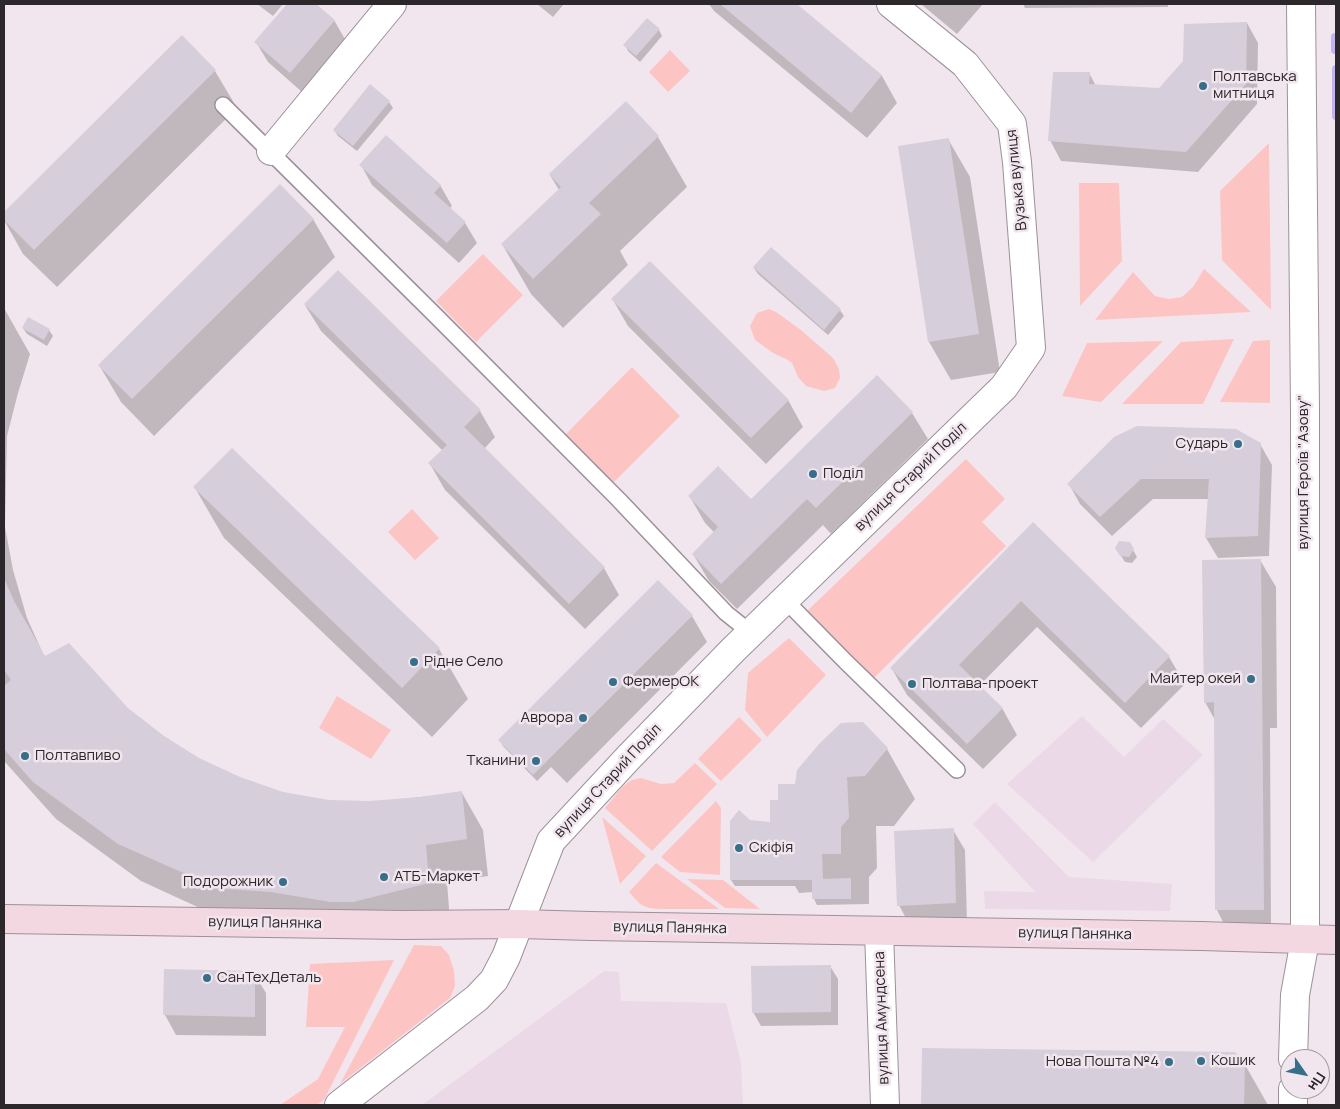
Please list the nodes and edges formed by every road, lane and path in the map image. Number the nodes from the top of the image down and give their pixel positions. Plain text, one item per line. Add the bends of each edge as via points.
1 (892, 4) edge
2 (1301, 4) edge
3 (388, 5) edge
4 (223, 105) dead end
5 (271, 151) junction
6 (1031, 348) joint
7 (785, 600) junction
8 (751, 633) junction
9 (957, 770) dead end
10 (4, 919) edge
11 (520, 924) junction
12 (878, 931) junction
13 (1305, 940) junction
14 (1336, 940) edge
15 (1293, 1049) edge
16 (338, 1105) edge
17 (885, 1105) edge

1 - 6 street, Вузька вулиця via 965,64 1012,124
2 - 13 street, вулиця Героїв "Азову"
3 - 5 street
4 - 5 lane
5 - 8 lane via 619,500 726,613
6 - 7 street, вулиця Старий Поділ via 1004,387
7 - 8 street, вулиця Старий Поділ
7 - 9 lane
8 - 11 street, вулиця Старий Поділ via 551,841
10 - 11 main road, вулиця Панянка
11 - 12 main road, вулиця Панянка
11 - 16 street, вулиця Старий Поділ via 494,980 476,998
12 - 13 main road, вулиця Панянка
12 - 17 street, вулиця Амундсена
13 - 14 main road, вулиця Панянка
13 - 15 street, вулиця Героїв "Азову" via 1295,995

